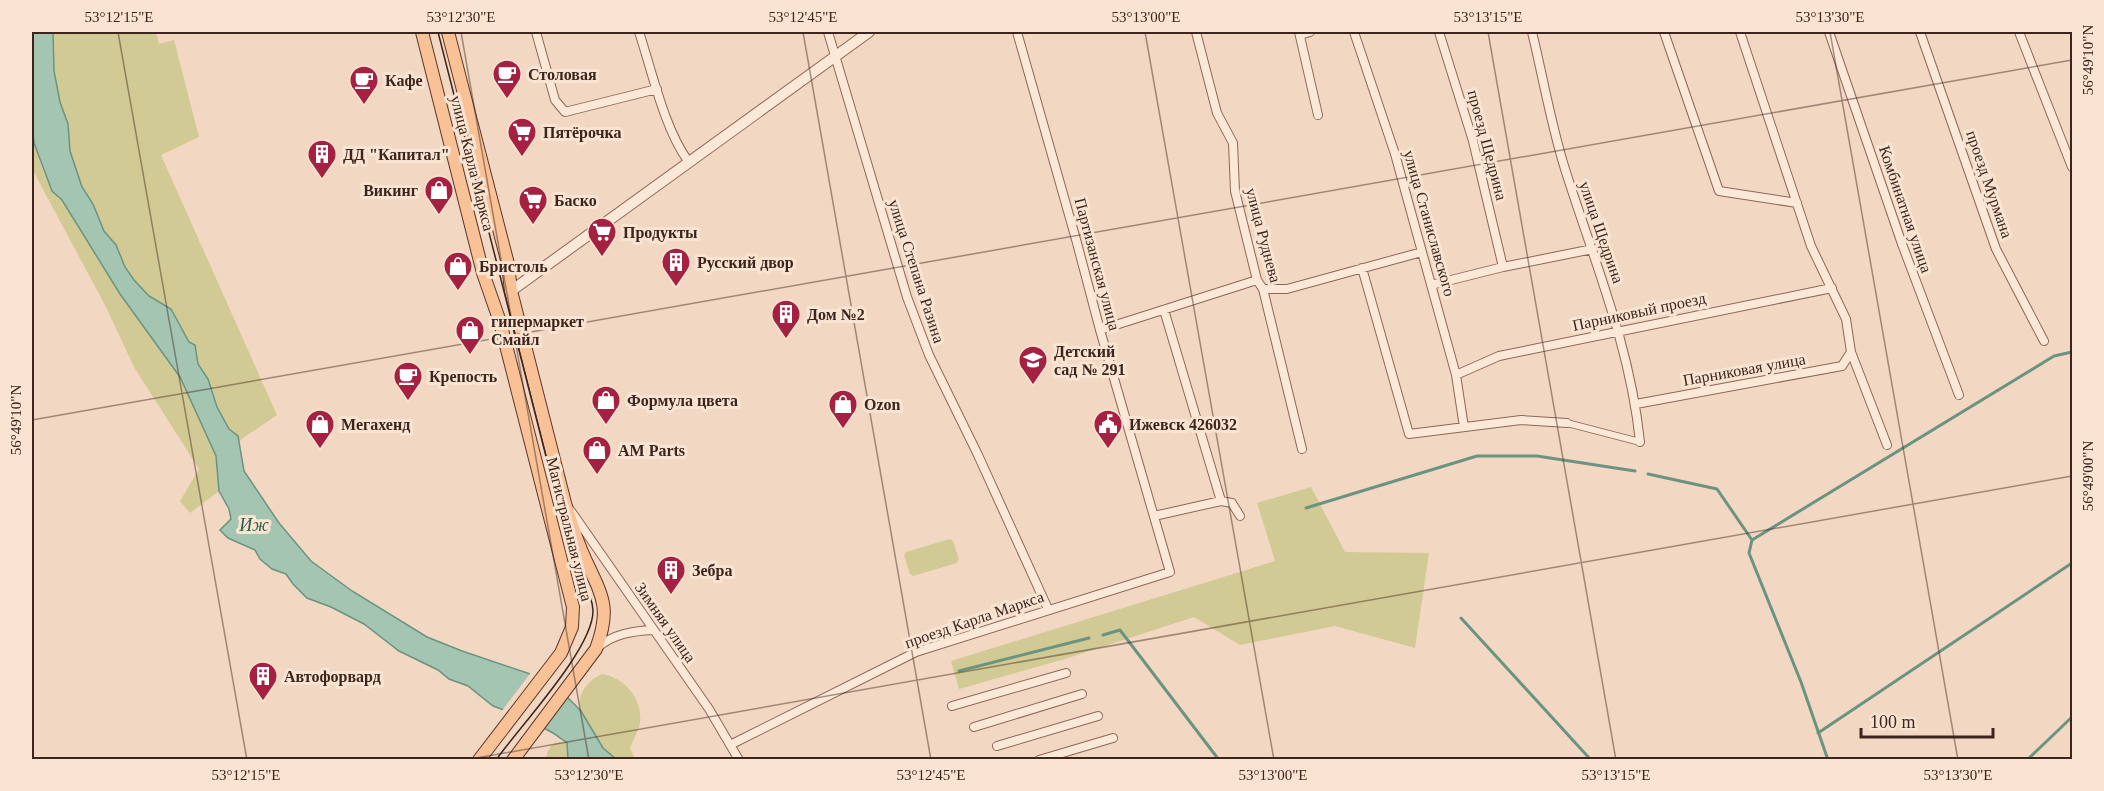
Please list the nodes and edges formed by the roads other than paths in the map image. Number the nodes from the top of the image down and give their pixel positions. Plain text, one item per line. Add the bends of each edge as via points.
1 (422, 32) edge
2 (448, 32) edge
3 (536, 32) edge
4 (639, 32) edge
5 (828, 32) edge
6 (869, 32) edge
7 (1017, 32) edge
8 (1196, 32) edge
9 (1310, 32) edge
10 (1354, 32) edge
11 (1439, 32) edge
12 (1532, 32) edge
13 (1664, 32) edge
14 (1740, 32) edge
15 (1830, 32) edge
16 (1920, 32) edge
17 (2019, 32) edge
18 (1300, 33) edge
19 (835, 57) junction
20 (657, 89) junction
21 (1317, 115) dead end
22 (688, 161) junction
23 (2073, 167) edge
24 (1797, 202) junction
25 (1593, 249) junction
26 (1422, 252) junction
27 (1503, 267) junction
28 (1362, 268) junction
29 (1257, 280) junction
30 (1431, 285) junction
31 (1832, 288) junction
32 (1263, 289) junction
33 (511, 291) junction
34 (494, 302) junction
35 (1164, 310) junction
36 (1100, 330) junction
37 (1619, 330) junction
38 (2044, 341) dead end
39 (1851, 352) junction
40 (1456, 375) junction
41 (1959, 395) dead end
42 (1636, 404) junction
43 (1567, 423) joint
44 (1464, 427) junction
45 (1640, 442) joint
46 (1887, 445) dead end
47 (1302, 449) dead end
48 (1221, 501) junction
49 (566, 503) junction
50 (1154, 516) junction
51 (1240, 516) dead end
52 (1170, 572) joint
53 (1048, 609) junction
54 (653, 630) junction
55 (596, 649) junction
56 (1066, 673) dead end
57 (1082, 694) dead end
58 (952, 706) dead end
59 (1098, 716) dead end
60 (974, 727) dead end
61 (1113, 738) dead end
62 (730, 745) junction
63 (997, 746) dead end
64 (479, 759) edge
65 (513, 759) edge
66 (739, 759) edge
67 (1039, 759) edge

1 - 34 main road, улица Карла Маркса via 483,273
2 - 33 main road, улица Карла Маркса via 508,264
3 - 20 street via 555,100 564,112
4 - 20 street
5 - 19 street, улица Степана Разина
6 - 19 street
7 - 36 street, Партизанская улица
8 - 29 street, улица Руднева via 1217,113 1233,143 1235,191
9 - 18 street
10 - 26 street, улица Станиславского via 1395,154
11 - 27 street, проезд Щедрина via 1473,141
12 - 25 street, улица Щедрина via 1564,168
13 - 24 street via 1719,191
14 - 24 street
15 - 41 street, Комбинатная улица via 1902,244
16 - 38 street, проезд Мурмана via 1996,249
17 - 23 street
18 - 21 street
19 - 22 street
19 - 53 street, улица Степана Разина via 907,297 929,355
20 - 22 street via 679,148
22 - 33 street
24 - 31 street via 1811,246
25 - 27 street
25 - 37 street, улица Щедрина
26 - 28 street
26 - 30 street, улица Станиславского
27 - 30 street
28 - 32 street via 1287,290
28 - 44 street via 1409,434
29 - 32 street, улица Руднева
29 - 35 street
30 - 40 street, улица Станиславского
31 - 37 street, Парниковый проезд
31 - 39 street via 1846,319
32 - 47 street, улица Руднева
33 - 34 main road
33 - 49 main road, Магистральная улица
34 - 64 main road, Магистральная улица via 570,591 573,627 561,653
35 - 36 street
35 - 48 street
36 - 50 street, Партизанская улица
37 - 40 street, Парниковый проезд via 1499,356
37 - 42 street, улица Щедрина
39 - 42 street, Парниковая улица via 1842,366
39 - 46 street
40 - 44 street, улица Станиславского
42 - 45 street, улица Щедрина
43 - 44 street via 1521,420
43 - 45 street
48 - 50 street
48 - 51 street via 1232,504
49 - 54 street, Зимняя улица
49 - 55 main road, Магистральная улица via 605,610
50 - 52 street, Партизанская улица
52 - 53 street, проезд Карла Маркса
53 - 62 street, проезд Карла Маркса via 916,652
54 - 55 street via 621,634
54 - 62 street, Зимняя улица
55 - 65 main road, Магистральная улица
56 - 58 street
57 - 60 street
59 - 63 street
61 - 67 street
62 - 66 street, Зимняя улица

